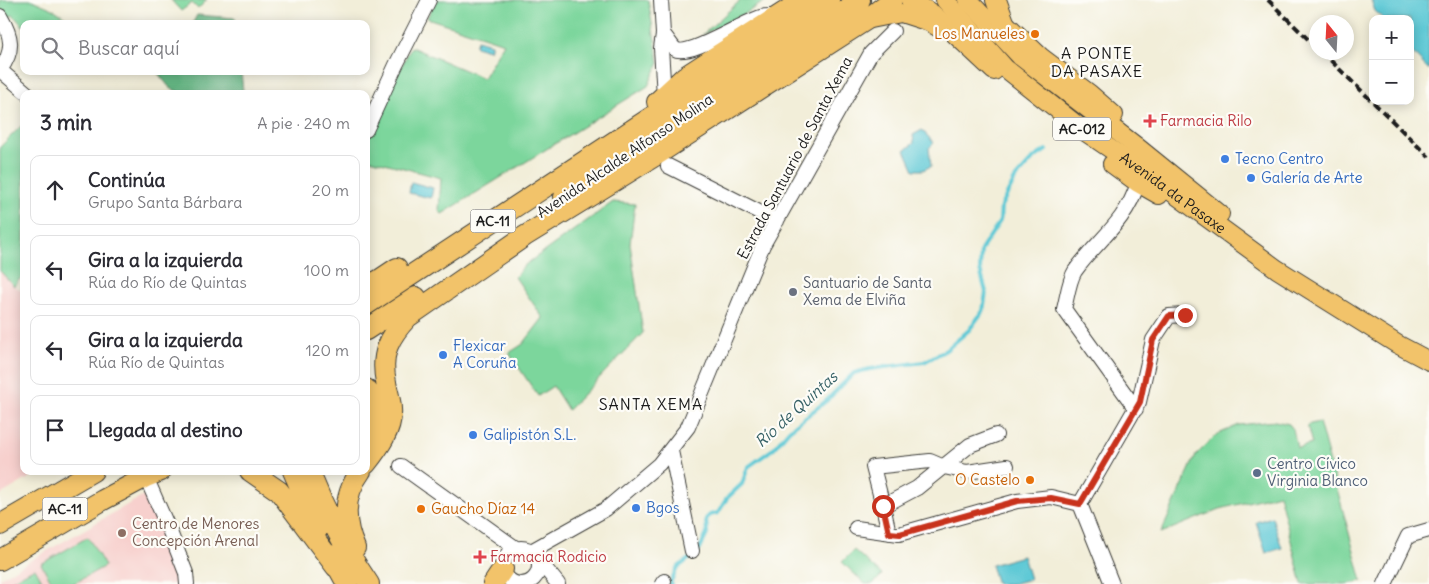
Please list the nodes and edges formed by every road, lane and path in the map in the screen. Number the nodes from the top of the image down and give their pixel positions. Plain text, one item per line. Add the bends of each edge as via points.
1 (429, 0) edge
2 (661, 0) edge
3 (793, 0) edge
4 (803, 0) edge
5 (829, 0) edge
6 (860, 0) edge
7 (892, 0) edge
8 (910, 0) edge
9 (945, 0) edge
10 (968, 0) edge
11 (991, 0) edge
12 (996, 0) edge
13 (0, 16) edge
14 (780, 16) junction
15 (866, 20) junction
16 (1004, 22) junction
17 (893, 31) dead end
18 (663, 34) junction
19 (967, 45) junction
20 (0, 70) edge
21 (23, 90) edge
22 (664, 96) junction
23 (746, 96) junction
24 (692, 100) junction
25 (370, 121) edge
26 (620, 136) junction
27 (1136, 146) junction
28 (591, 156) junction
29 (668, 166) dead end
30 (1138, 182) junction
31 (498, 202) junction
32 (777, 221) junction
33 (1233, 231) junction
34 (509, 235) junction
35 (370, 284) edge
36 (370, 302) edge
37 (1185, 315) dead end
38 (370, 327) edge
39 (1399, 339) junction
40 (1429, 349) edge
41 (1429, 361) edge
42 (370, 394) edge
43 (1136, 409) junction
44 (370, 434) edge
45 (996, 435) dead end
46 (671, 451) junction
47 (370, 458) edge
48 (401, 466) dead end
49 (1007, 466) dead end
50 (944, 467) junction
51 (63, 475) edge
52 (86, 475) edge
53 (142, 475) edge
54 (143, 475) edge
55 (147, 475) edge
56 (256, 475) edge
57 (295, 475) edge
58 (311, 475) edge
59 (358, 475) edge
60 (1080, 504) junction
61 (883, 506) junction
62 (0, 514) edge
63 (0, 525) edge
64 (856, 528) dead end
65 (1429, 530) edge
66 (889, 533) junction
67 (0, 547) edge
68 (516, 548) junction
69 (692, 551) dead end
70 (534, 554) junction
71 (0, 560) edge
72 (336, 567) junction
73 (498, 576) edge
74 (187, 584) edge
75 (347, 584) edge
76 (370, 584) edge
77 (526, 584) edge
78 (558, 584) edge
79 (1112, 584) edge
80 (1385, 584) edge

1 - 25 street
2 - 18 street
3 - 14 main road
4 - 14 highway, AC-11
5 - 24 highway, Avenida Alcalde Alfonso Molina / AC-11
6 - 24 highway, Avenida Alcalde Alfonso Molina / AC-11
7 - 15 highway
8 - 19 main road via 933,14
9 - 33 main road, Avenida da Pasaxe / AC-012 via 1005,68 1087,133
10 - 27 main road, Avenida da Pasaxe / AC-012 via 1021,57
11 - 16 main road
12 - 16 highway
13 - 20 street via 11,45 8,59
14 - 18 street via 761,16 682,51
14 - 22 highway, AC-11 via 684,77
15 - 19 main road via 902,13 929,22
15 - 23 highway
16 - 27 main road via 1041,57 1117,118
17 - 32 street, Estrada Santuario de Santa Xema via 871,53
18 - 22 street
19 - 30 main road via 1020,94
20 - 21 street
22 - 26 highway
22 - 31 highway, AC-11
23 - 34 highway
23 - 47 highway via 525,236 408,317 388,342 385,351 384,369 391,418 382,441
24 - 26 highway, Avenida Alcalde Alfonso Molina / AC-11
24 - 34 highway, Avenida Alcalde Alfonso Molina / AC-11
26 - 28 highway, Avenida Alcalde Alfonso Molina / AC-11
27 - 33 main road, Avenida da Pasaxe / AC-012
28 - 31 highway
28 - 36 highway, Avenida Alcalde Alfonso Molina / AC-11
29 - 32 street
30 - 33 main road
30 - 43 street via 1119,222 1074,273 1064,309
31 - 35 highway
32 - 46 street, Estrada Santuario de Santa Xema via 763,245 688,427
33 - 39 main road, Avenida da Pasaxe via 1277,269
34 - 38 highway, Avenida Alcalde Alfonso Molina / AC-11
37 - 43 street via 1169,316 1153,340
39 - 40 main road
39 - 41 main road
42 - 44 highway via 377,410
43 - 60 street
45 - 50 street via 970,445
46 - 69 street
46 - 70 street, Estrada Santuario de Santa Xema via 606,508
48 - 68 street
49 - 50 street via 967,472
50 - 61 street via 917,488
50 - 61 street via 930,461 873,467
51 - 62 highway
52 - 63 highway, AC-11
53 - 67 highway, AC-11
54 - 71 highway
55 - 74 street via 186,573
56 - 72 highway via 279,491
57 - 72 highway
58 - 76 highway via 336,529
59 - 76 highway via 346,512 350,537
60 - 66 street via 1051,498 1017,501 900,534
60 - 79 street
61 - 66 street
64 - 66 street
65 - 80 street via 1408,536
68 - 70 street
68 - 73 street via 508,554
70 - 77 street via 539,569
70 - 78 street
72 - 75 highway
73 - 77 street

